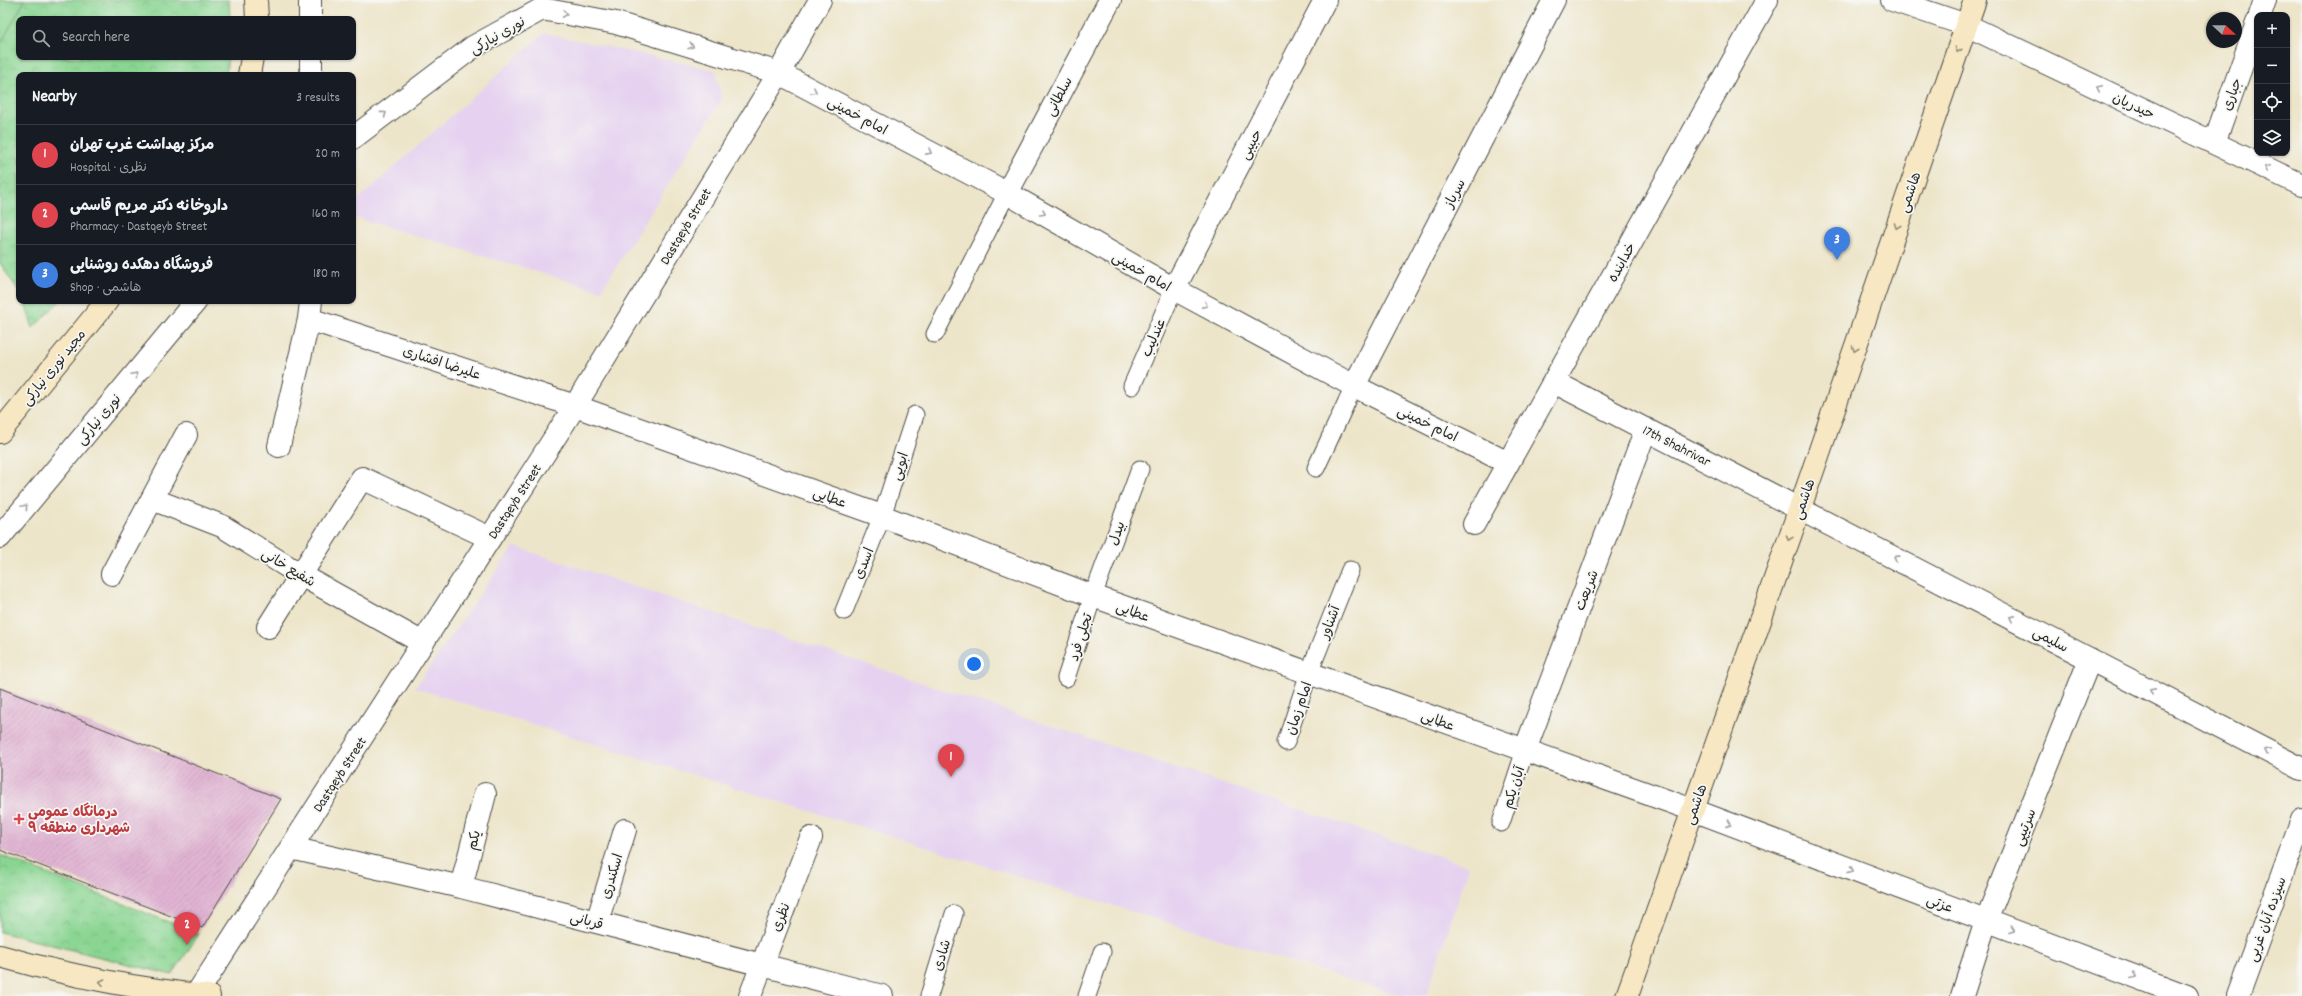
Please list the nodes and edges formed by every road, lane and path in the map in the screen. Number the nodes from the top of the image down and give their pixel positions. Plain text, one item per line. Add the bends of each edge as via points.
1 (256, 0) edge
2 (310, 0) edge
3 (820, 0) edge
4 (1110, 0) edge
5 (1325, 0) edge
6 (1554, 0) edge
7 (1767, 0) edge
8 (1892, 0) edge
9 (1975, 0) edge
10 (2265, 0) edge
11 (544, 5) edge
12 (2261, 12) edge
13 (257, 16) edge
14 (310, 16) edge
15 (1966, 25) junction
16 (2254, 31) edge
17 (252, 60) edge
18 (311, 60) edge
19 (250, 72) edge
20 (311, 72) edge
21 (779, 73) junction
22 (356, 136) edge
23 (2214, 143) junction
24 (2302, 185) edge
25 (1007, 193) junction
26 (1174, 289) junction
27 (105, 304) edge
28 (194, 304) edge
29 (310, 310) edge
30 (935, 334) dead end
31 (1554, 382) junction
32 (1132, 386) dead end
33 (1354, 386) junction
34 (575, 406) junction
35 (915, 415) dead end
36 (1646, 429) junction
37 (0, 432) edge
38 (186, 435) dead end
39 (278, 446) dead end
40 (1508, 462) junction
41 (1316, 468) dead end
42 (1140, 469) dead end
43 (152, 499) junction
44 (1800, 508) junction
45 (882, 516) junction
46 (1474, 524) dead end
47 (0, 538) edge
48 (490, 538) junction
49 (1350, 570) dead end
50 (112, 574) dead end
51 (301, 575) junction
52 (1093, 596) junction
53 (844, 611) dead end
54 (268, 627) dead end
55 (423, 643) junction
56 (2090, 659) junction
57 (1309, 674) junction
58 (1066, 678) dead end
59 (1286, 742) dead end
60 (1525, 750) junction
61 (2302, 769) edge
62 (485, 794) dead end
63 (1693, 810) junction
64 (2302, 820) edge
65 (1501, 823) dead end
66 (626, 830) dead end
67 (811, 838) dead end
68 (291, 848) junction
69 (461, 887) junction
70 (954, 914) dead end
71 (1986, 921) junction
72 (597, 922) junction
73 (1102, 952) dead end
74 (0, 956) edge
75 (762, 965) junction
76 (202, 995) edge
77 (750, 996) edge
78 (882, 996) edge
79 (929, 996) edge
80 (1087, 996) edge
81 (1627, 996) edge
82 (1962, 996) edge
83 (2187, 996) edge
84 (2238, 996) edge

1 - 13 main road
2 - 14 street
3 - 21 street, Dastqeyb Street
4 - 25 street, سلطانی
5 - 26 street, حبیبی
6 - 33 street, سرباز
7 - 31 street, خدابنده
8 - 15 street, حیدریان
9 - 15 main road, هاشمی
10 - 12 street
11 -> 21 street, نوری نیارکی via 616,23
22 -> 11 street, نوری نیارکی via 473,47
23 -> 15 street, حیدریان
15 -> 44 main road, هاشمی
16 - 23 street, جباری
17 - 19 main road
18 - 20 street
21 -> 25 street, امام خمینی
21 - 34 street, Dastqeyb Street
24 -> 23 street, حیدریان
25 -> 26 street, امام خمینی
25 - 30 lane
26 - 32 lane, عندلیب
26 -> 33 street, امام خمینی
27 - 37 main road, مجید نوری نیارکی
47 -> 28 street, نوری نیارکی
29 - 34 street, علیرضا افشاری
29 - 39 street, علیرضا افشاری
31 - 36 street, 17th Shahrivar
31 - 40 street, خدابنده
33 - 40 street, امام خمینی
33 - 41 lane
34 - 45 street, عطایی
34 - 48 street, Dastqeyb Street
35 - 45 lane, ابویی
36 - 44 street, 17th Shahrivar
36 - 60 street, شریعت
38 - 43 street
40 - 46 street, خدابنده
42 - 52 lane, بیدل
43 - 50 street
43 - 51 street, شفیع خانی via 222,526
56 -> 44 street, سلیمی
44 -> 63 main road, هاشمی
45 - 52 street, عطایی
45 - 53 lane, اسدی
48 - 51 street via 362,478
48 - 55 street, Dastqeyb Street
49 - 57 lane, آشناور
51 - 54 street
51 - 55 street, شفیع خانی
52 - 57 street, عطایی
52 - 58 lane, تجلی فرد
55 - 68 street, Dastqeyb Street
61 -> 56 street, سلیمی
56 - 71 street, سرتیپی
57 - 59 lane, امام زمان
57 - 60 street, عطایی
60 - 63 street, عطایی
60 - 65 lane, آبان یکم
62 - 69 street, یکم
63 -> 71 street, عزتی
63 - 81 main road, هاشمی
64 - 84 street, سیزده آبان غربی
66 - 72 street, اسکندری
67 - 75 street, نظری
68 - 69 street, قربانی
68 - 76 street, Dastqeyb Street
69 - 72 street, قربانی
70 - 79 lane, شادی
71 - 82 street, سرتیپی
71 -> 83 street, عزتی
72 - 75 street, قربانی
73 - 80 lane
76 -> 74 main road via 123,986 71,976
75 - 77 street, نظری
75 - 78 street, قربانی

